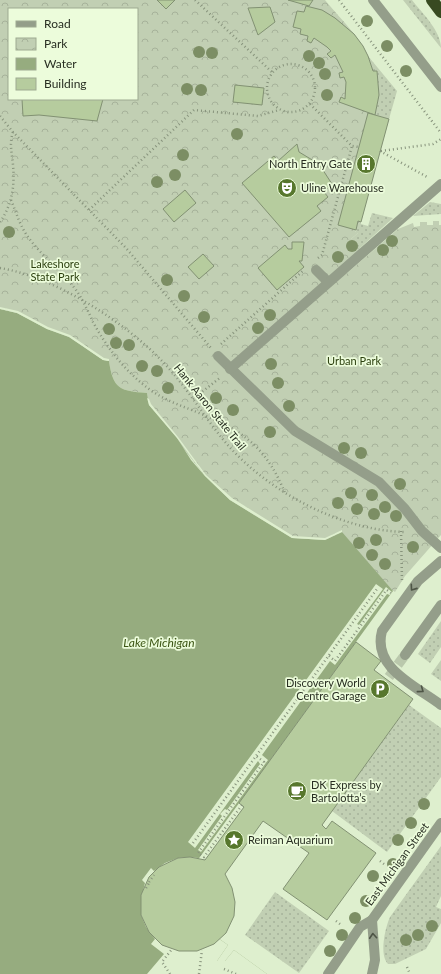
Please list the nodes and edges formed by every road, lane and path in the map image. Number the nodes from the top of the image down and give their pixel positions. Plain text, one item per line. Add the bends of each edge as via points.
1 (195, 0) edge
2 (339, 0) edge
3 (373, 0) edge
4 (432, 0) edge
5 (441, 12) edge
6 (272, 72) junction
7 (441, 87) edge
8 (310, 104) junction
9 (279, 110) junction
10 (0, 116) edge
11 (13, 132) junction
12 (441, 133) edge
13 (441, 139) edge
14 (352, 146) junction
15 (359, 147) dead end
16 (441, 185) edge
17 (11, 200) junction
18 (89, 210) junction
19 (0, 222) edge
20 (316, 265) joint
21 (0, 268) edge
22 (305, 270) dead end
23 (328, 282) junction
24 (85, 303) junction
25 (216, 354) junction
26 (230, 369) junction
27 (193, 399) junction
28 (205, 415) junction
29 (286, 493) junction
30 (422, 531) junction
31 (401, 532) junction
32 (441, 548) edge
33 (441, 561) edge
34 (401, 586) dead end
35 (377, 589) dead end
36 (391, 594) dead end
37 (441, 605) edge
38 (405, 655) tunnel mouth
39 (329, 656) junction
40 (441, 705) edge
41 (256, 756) junction
42 (242, 805) dead end
43 (441, 823) edge
44 (193, 843) dead end
45 (380, 861) dead end
46 (384, 864) dead end
47 (158, 871) dead end
48 (146, 888) dead end
49 (372, 920) junction
50 (336, 922) dead end
51 (340, 924) dead end
52 (172, 949) dead end
53 (202, 950) dead end
54 (407, 967) dead end
55 (224, 969) dead end
56 (170, 974) edge
57 (199, 974) edge
58 (236, 974) edge
59 (328, 974) edge
60 (372, 974) edge
61 (410, 974) edge

1 - 6 path
2 - 12 path
3 - 7 street
4 - 5 highway
6 - 8 path via 285,64 307,70 315,83
6 - 9 path via 266,93 273,106
8 - 9 path via 296,113
8 - 14 path
9 - 18 path via 258,116 194,110
10 - 11 path
11 - 17 path via 9,143 14,180
11 - 18 path
13 - 16 path via 433,144 380,151
14 - 15 path
14 - 20 path via 322,255
16 - 23 street
17 - 19 path
17 - 24 path via 26,234
18 - 25 path via 126,248
20 - 23 street
21 - 24 path, Hank Aaron State Trail via 38,279
22 - 25 path
23 - 26 street
24 - 27 path, Hank Aaron State Trail via 109,316 148,347 175,375
24 - 28 path via 114,355 133,375 168,400
25 - 26 street
26 - 27 path
26 - 30 street via 295,431 380,482 405,508
27 - 28 path, Hank Aaron State Trail
28 - 29 path, Hank Aaron State Trail via 237,455
28 - 29 path via 229,426 254,443 270,462
29 - 31 path, Hank Aaron State Trail via 309,506 344,520
30 - 31 path, Hank Aaron State Trail
30 - 32 street
31 - 34 path
33 -> 40 street via 418,581 382,631 380,639 382,652 390,667
35 - 39 path
36 - 39 path via 387,590 335,661
37 - 38 street
39 - 41 path
41 - 42 path via 264,762 198,853 204,857
41 - 44 path
43 - 49 street, East Michigan Street
45 - 46 path
47 - 48 path
49 - 59 street, East Michigan Street via 360,927
60 -> 49 street, East Michigan Street via 375,960
50 - 51 path
52 - 56 path via 162,962
53 - 57 path
54 - 61 path
55 - 58 path

